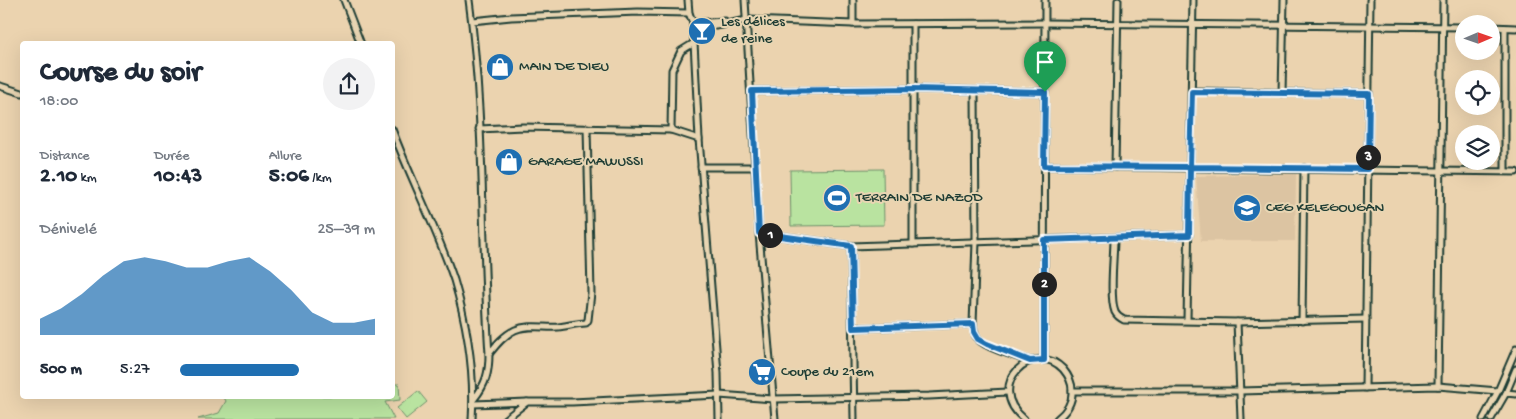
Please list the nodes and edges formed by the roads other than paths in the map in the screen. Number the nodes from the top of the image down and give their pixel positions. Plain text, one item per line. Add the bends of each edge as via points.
1 (344, 0) edge
2 (469, 0) edge
3 (688, 0) edge
4 (745, 0) edge
5 (853, 0) edge
6 (1045, 0) edge
7 (1118, 0) edge
8 (1193, 0) edge
9 (1284, 0) edge
10 (1370, 0) edge
11 (1443, 0) edge
12 (689, 13) junction
13 (747, 20) junction
14 (472, 21) junction
15 (1045, 23) junction
16 (693, 24) junction
17 (853, 24) junction
18 (913, 24) junction
19 (1118, 24) junction
20 (1193, 25) junction
21 (1283, 25) junction
22 (1370, 26) junction
23 (1442, 27) junction
24 (1455, 27) edge
25 (1500, 28) edge
26 (1505, 28) junction
27 (1516, 28) edge
28 (360, 41) edge
29 (694, 43) junction
30 (0, 86) edge
31 (914, 89) junction
32 (752, 91) junction
33 (975, 91) junction
34 (20, 92) edge
35 (1045, 92) junction
36 (1192, 92) junction
37 (1282, 93) junction
38 (1369, 94) junction
39 (587, 128) junction
40 (480, 129) junction
41 (671, 130) junction
42 (395, 136) edge
43 (699, 139) junction
44 (1044, 166) junction
45 (701, 167) junction
46 (1114, 167) junction
47 (1190, 167) junction
48 (755, 168) junction
49 (1304, 168) junction
50 (1368, 169) junction
51 (1440, 170) junction
52 (1505, 171) junction
53 (1516, 172) edge
54 (759, 233) junction
55 (1189, 235) junction
56 (1114, 239) junction
57 (1044, 240) junction
58 (976, 242) junction
59 (913, 244) junction
60 (851, 246) junction
61 (1366, 319) junction
62 (1187, 320) junction
63 (1302, 320) junction
64 (1237, 322) junction
65 (973, 324) junction
66 (853, 328) junction
67 (1516, 349) edge
68 (488, 354) junction
69 (1044, 360) junction
70 (1030, 361) junction
71 (1516, 369) edge
72 (1438, 386) junction
73 (1365, 388) junction
74 (1072, 390) junction
75 (1240, 390) junction
76 (1498, 391) junction
77 (1008, 392) junction
78 (1506, 393) junction
79 (1516, 394) edge
80 (719, 395) junction
81 (854, 397) junction
82 (773, 399) junction
83 (473, 402) junction
84 (527, 402) junction
85 (472, 419) edge
86 (505, 419) edge
87 (719, 419) edge
88 (775, 419) edge
89 (854, 419) edge
90 (1024, 419) edge
91 (1057, 419) edge
92 (1241, 419) edge
93 (1483, 419) edge
94 (1491, 419) edge

1 - 28 street
2 - 14 street
3 - 12 street
4 - 13 street
5 - 17 street
6 - 15 street
7 - 19 street
8 - 20 street
9 - 21 street
10 - 22 street
11 - 23 street
12 - 14 street via 638,12
12 - 16 street
13 - 16 street via 716,26
13 - 17 street
13 - 32 street
14 - 40 street
15 - 18 street
15 - 19 street
15 - 35 street
16 - 29 street
17 - 18 street
18 - 31 street
19 - 20 street
19 - 46 street
20 - 21 street
20 - 36 street
21 - 22 street
21 - 37 street
22 - 23 street
22 - 38 street
23 - 24 street
23 - 51 street
25 - 26 street
26 - 27 street
26 - 52 street
29 - 41 street via 681,51 672,70
29 - 43 street
30 - 34 street
31 - 32 street
31 - 33 street
31 - 59 street
32 - 48 street
33 - 35 street
33 - 58 street
35 - 44 street
36 - 37 street
36 - 47 street
37 - 38 street
38 - 50 street
39 - 40 street via 523,126
39 - 41 street
39 - 68 street via 591,293 588,320 572,325 516,329
40 - 68 street
41 - 43 street
42 - 83 street via 453,279 472,367
43 - 45 street
44 - 46 street
44 - 57 street
45 - 48 street
45 - 80 street
46 - 47 street
47 - 49 street
47 - 55 street
48 - 54 street
49 - 50 street
49 - 63 street
50 - 51 street
50 - 61 street
51 - 52 street
51 - 72 street
52 - 53 street
54 - 60 street
54 - 82 street
55 - 56 street
55 - 62 street
56 - 57 street
56 - 62 street via 1113,300 1118,317 1124,320
57 - 58 street
57 - 69 street
58 - 59 street
58 - 65 street
59 - 60 street
60 - 66 street
61 - 63 street
61 - 73 street
62 - 64 street
63 - 64 street
64 - 75 street
65 - 66 street
65 - 70 street via 978,339
66 - 81 street
67 - 76 street
68 - 83 street via 484,386
69 - 70 street
69 - 74 street via 1060,366 1067,373
70 - 77 street via 1014,373
71 - 78 street
72 - 73 street
72 - 76 street
73 - 75 street
74 - 75 street
74 - 91 street via 1068,409
75 - 92 street
76 - 93 street
77 - 81 street
77 - 90 street via 1013,408
78 - 79 street
78 - 94 street
80 - 82 street
80 - 84 street
80 - 87 street
81 - 82 street
81 - 89 street
82 - 88 street
83 - 84 street
83 - 85 street
84 - 86 street

